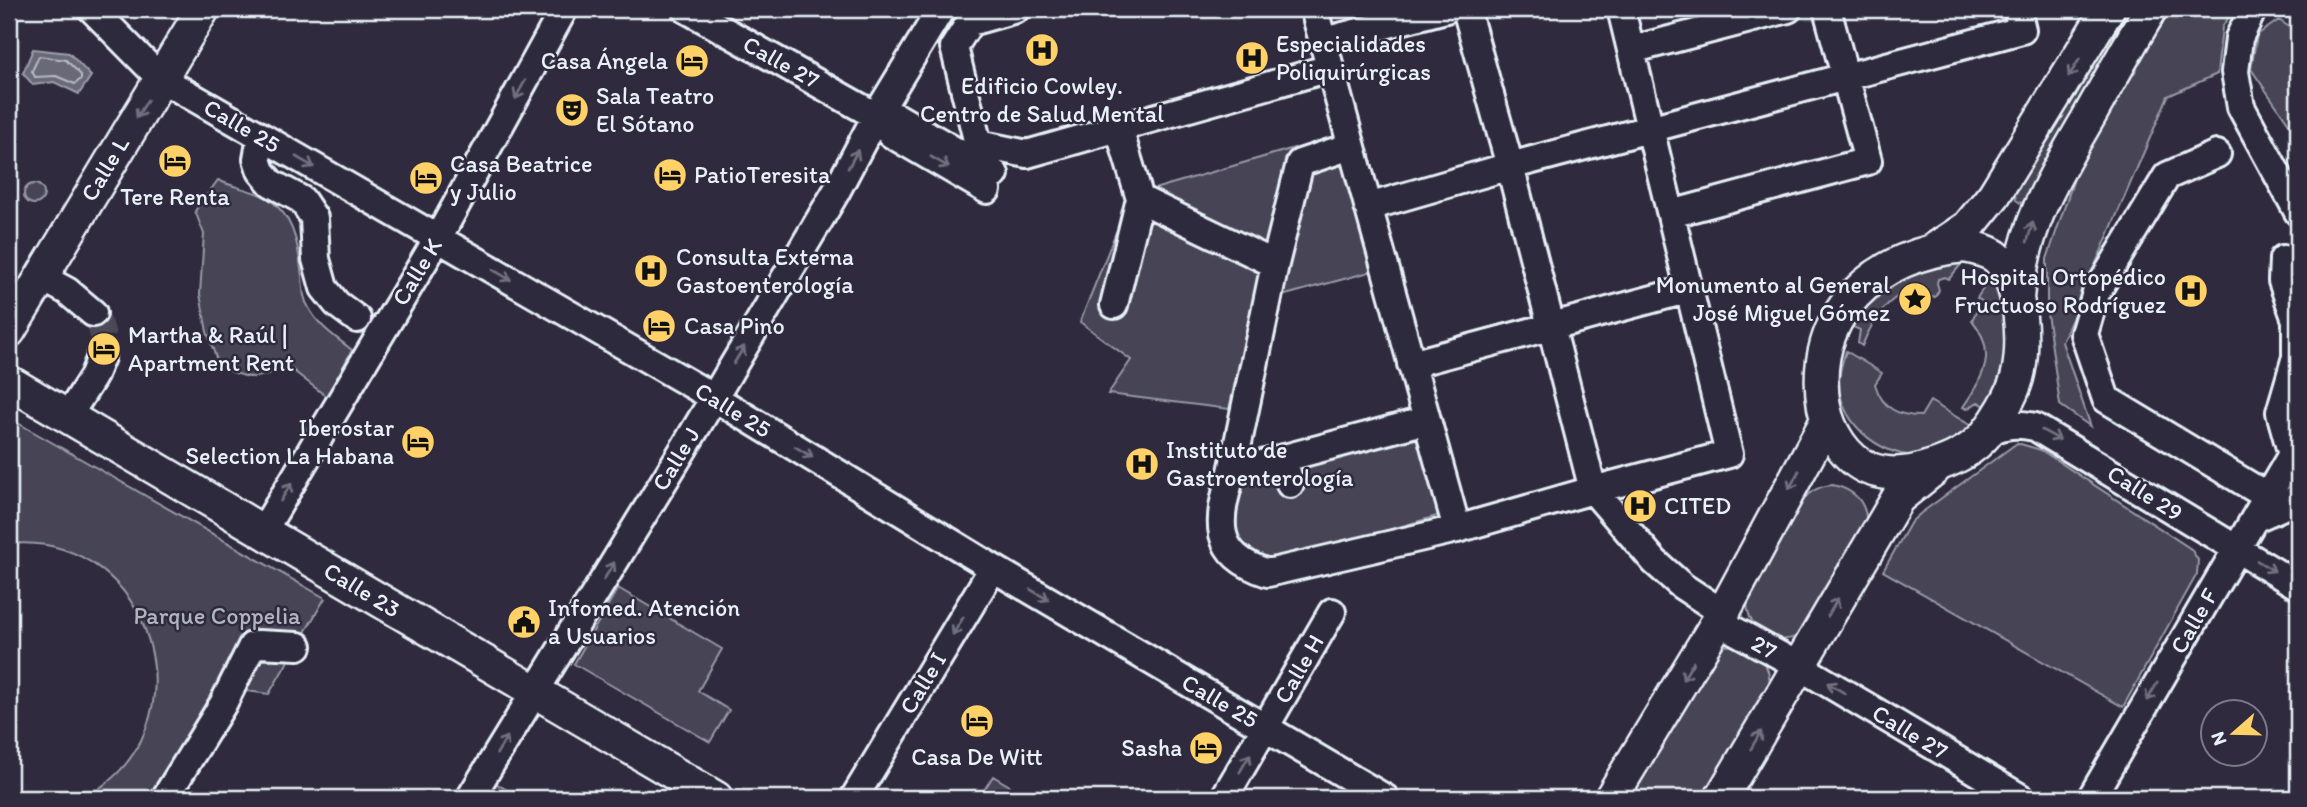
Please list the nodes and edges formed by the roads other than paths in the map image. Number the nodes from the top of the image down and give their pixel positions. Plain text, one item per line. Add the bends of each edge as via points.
1 (92, 9) edge
2 (203, 9) edge
3 (564, 9) edge
4 (686, 9) edge
5 (941, 9) edge
6 (1016, 9) edge
7 (1314, 9) edge
8 (1446, 9) edge
9 (1466, 9) edge
10 (1622, 9) edge
11 (1788, 9) edge
12 (1827, 9) edge
13 (2017, 9) edge
14 (2108, 9) edge
15 (2151, 9) edge
16 (2253, 9) edge
17 (1324, 41) junction
18 (1631, 50) junction
19 (1330, 68) junction
20 (160, 78) junction
21 (1845, 78) junction
22 (876, 116) junction
23 (1119, 129) junction
24 (1651, 130) junction
25 (261, 137) junction
26 (1351, 146) junction
27 (2217, 154) dead end
28 (1510, 166) junction
29 (991, 182) dead end
30 (1140, 199) junction
31 (1368, 207) junction
32 (2298, 212) edge
33 (1671, 214) junction
34 (438, 238) junction
35 (1931, 251) junction
36 (2283, 260) dead end
37 (1275, 264) junction
38 (41, 277) junction
39 (1690, 289) junction
40 (2017, 299) junction
41 (1114, 305) dead end
42 (93, 313) tunnel mouth
43 (357, 319) dead end
44 (1551, 327) junction
45 (9, 331) edge
46 (101, 357) tunnel mouth
47 (1412, 364) junction
48 (9, 382) edge
49 (713, 397) junction
50 (68, 416) junction
51 (1427, 420) junction
52 (1827, 420) junction
53 (1987, 433) junction
54 (2295, 450) edge
55 (1283, 458) junction
56 (1941, 464) junction
57 (1232, 472) junction
58 (1290, 484) dead end
59 (1592, 490) junction
60 (2298, 496) edge
61 (2260, 508) junction
62 (1457, 529) junction
63 (264, 531) junction
64 (2236, 549) junction
65 (993, 568) junction
66 (2298, 586) edge
67 (1332, 612) dead end
68 (1722, 623) junction
69 (298, 646) dead end
70 (1799, 666) junction
71 (534, 692) junction
72 (1265, 727) junction
73 (165, 798) edge
74 (470, 798) edge
75 (716, 798) edge
76 (854, 798) edge
77 (1224, 798) edge
78 (1385, 798) edge
79 (1611, 798) edge
80 (1721, 798) edge
81 (2021, 798) edge
82 (2091, 798) edge

1 - 20 street, Calle 25
2 - 20 main road, Calle L
3 -> 34 street, Calle K
4 - 22 street, Calle 27
5 - 22 street, Calle J
6 - 23 street via 970,22 954,47 978,144 1027,154
7 - 17 street
8 - 17 street
9 - 28 street
10 - 18 street
11 - 18 street
12 - 21 street
13 - 21 street via 2022,30
14 -> 35 main road via 1994,194 1968,227
40 -> 15 main road via 2026,245 2044,195
16 - 32 street via 2239,38 2235,72 2241,107
17 - 19 street
18 - 24 street
19 - 23 street
19 - 26 street
20 - 25 street, Calle 25
20 -> 38 main road, Calle L
21 - 24 street
21 - 33 street via 1868,162
22 - 29 street, Calle 27 via 897,117
49 -> 22 street, Calle J via 836,192
23 - 30 street
24 - 28 street
24 - 33 street
25 -> 34 street, Calle 25
25 - 43 street via 257,159 261,171 271,183 302,200 314,218 316,259 324,288
26 - 31 street
26 - 37 street via 1300,163
27 - 61 street via 2167,176 2096,293 2084,334 2106,399
28 - 31 street
28 - 44 street
30 - 37 street
30 - 41 street
31 - 47 street
33 - 39 street
34 -> 49 street, Calle 25
63 -> 34 street, Calle K
35 - 40 main road via 1965,246 1994,256
35 - 52 main road via 1874,277 1835,322 1822,370
36 - 54 street via 2281,281 2296,320 2296,357 2280,412
37 - 57 street
38 - 42 street
38 - 45 main road, Calle L
39 - 44 street
39 - 59 street via 1729,454
40 - 53 main road via 2021,341 2017,380
44 - 47 street
44 - 59 street
46 - 50 street
47 - 51 street
48 - 50 main road, Calle 23
49 -> 65 street, Calle 25
71 -> 49 street, Calle J
50 - 63 main road, Calle 23
51 - 55 street
51 - 62 street
52 - 56 main road via 1843,448 1862,466 1904,474
52 -> 68 main road
53 - 56 main road
53 -> 64 street, Calle 29 via 2001,425 2035,427
54 - 61 street, Calle F
55 - 57 street
55 - 58 street
70 -> 56 main road via 1898,498
57 - 62 street via 1221,530 1229,551 1249,567 1268,573
59 - 62 street
59 - 68 street, 27 via 1655,562
60 - 61 street via 2292,502
61 - 64 street, Calle F
63 - 71 main road, Calle 23
64 -> 66 street, Calle 29
64 -> 82 street, Calle F
65 -> 72 street, Calle 25
65 -> 76 street, Calle I
67 - 72 street, Calle H
68 - 70 street, 27
68 -> 79 main road
69 - 73 street via 252,646 223,704
80 -> 70 main road
81 -> 70 street, Calle 27
74 -> 71 street, Calle J
71 - 75 main road, Calle 23
77 -> 72 street, Calle H
72 - 78 street, Calle 25

